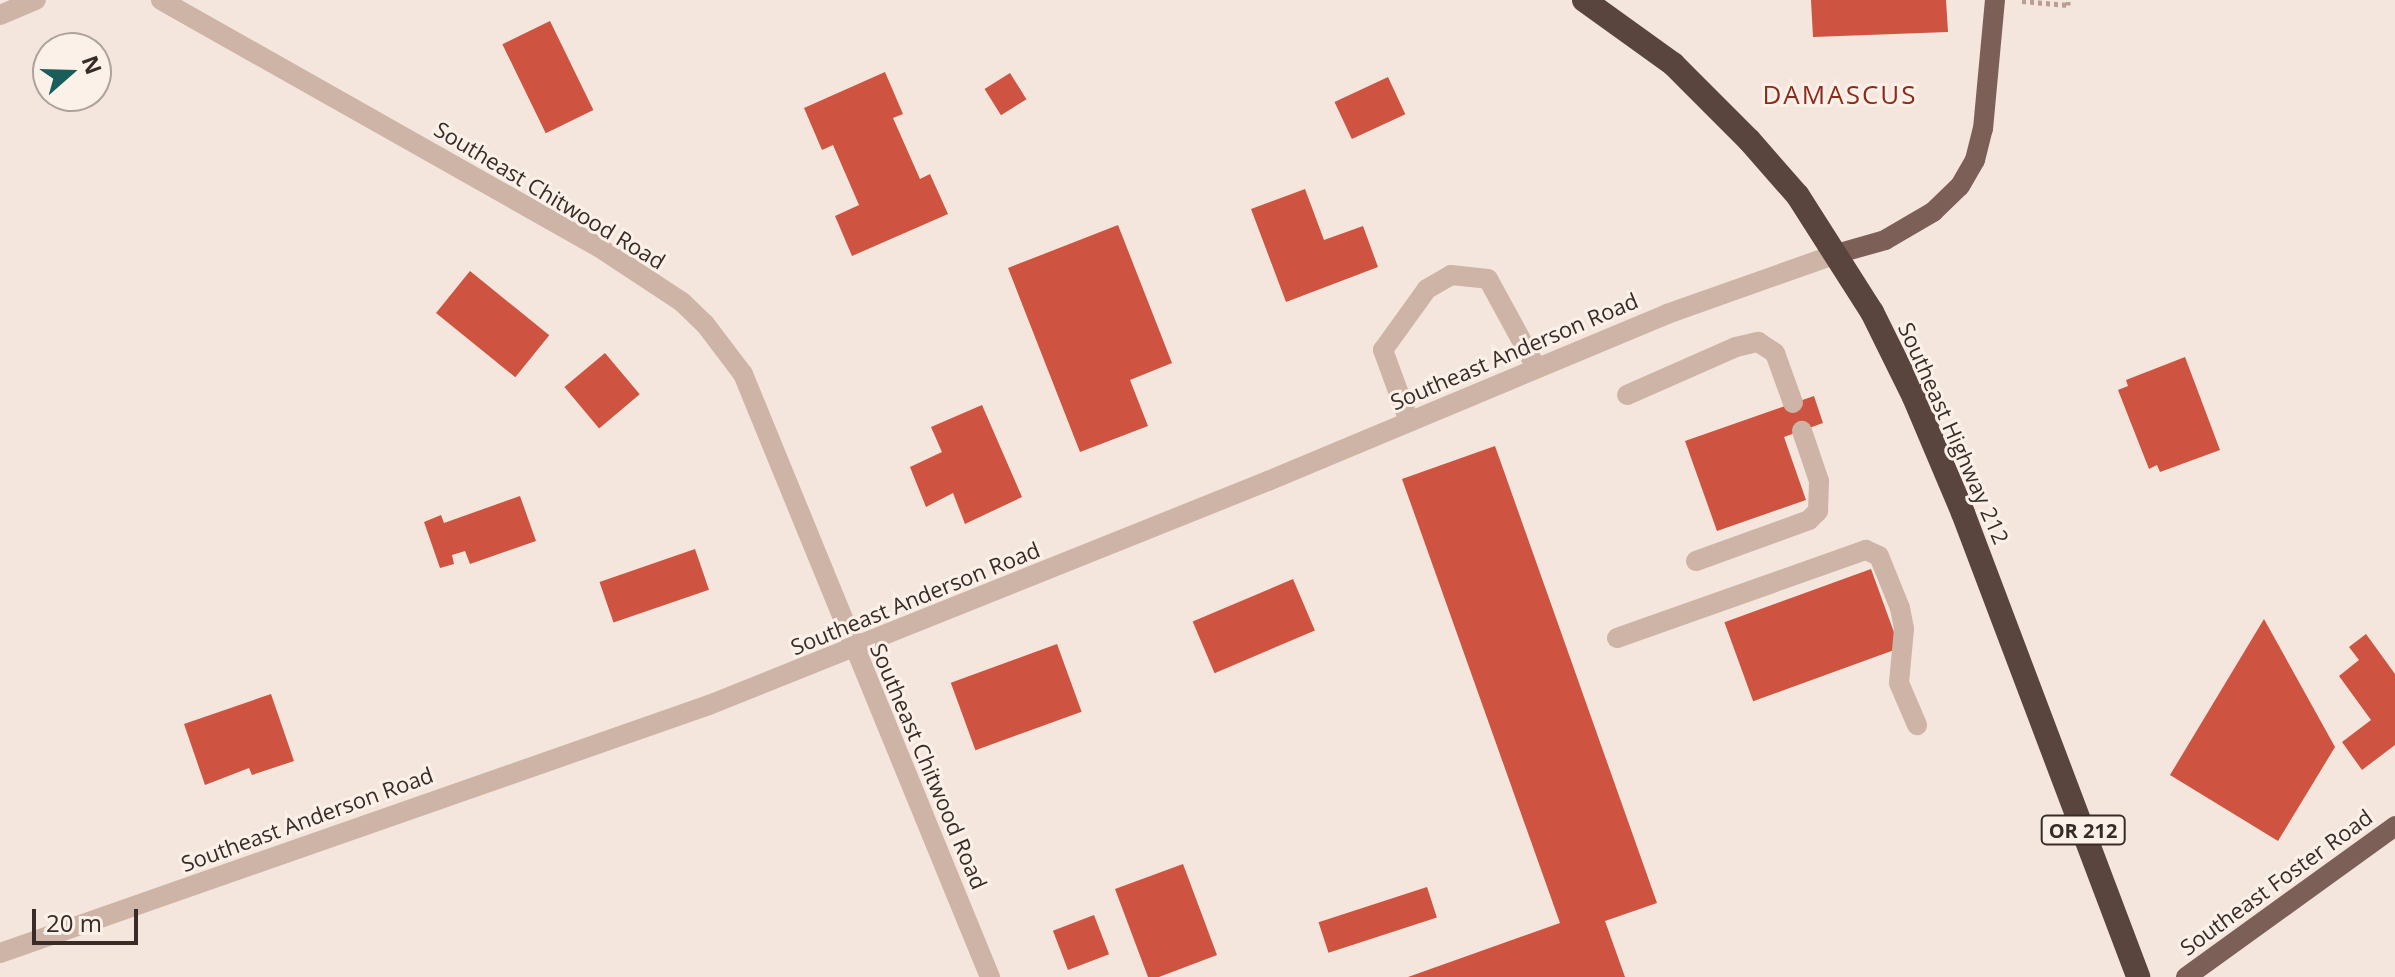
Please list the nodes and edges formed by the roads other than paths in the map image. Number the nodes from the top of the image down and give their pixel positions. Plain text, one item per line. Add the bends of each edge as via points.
1 (36, 0) edge
2 (161, 0) edge
3 (1584, 0) edge
4 (1995, 0) edge
5 (0, 15) edge
6 (1836, 254) junction
7 (1536, 367) junction
8 (1627, 395) dead end
9 (1793, 403) dead end
10 (1409, 421) junction
11 (1802, 431) dead end
12 (1696, 561) dead end
13 (1617, 638) dead end
14 (855, 649) junction
15 (1917, 725) dead end
16 (2395, 826) edge
17 (0, 953) edge
18 (990, 977) edge
19 (2138, 977) edge
20 (2186, 977) edge

1 - 5 street
2 - 14 street, Southeast Chitwood Road via 600,248 682,302 743,374
3 - 6 highway, Southeast Highway 212 / OR 212 via 1673,64 1710,100 1798,196
4 - 6 main road via 1983,129 1975,160 1960,186 1933,212 1885,240
6 - 7 street, Southeast Anderson Road via 1782,270
6 - 19 highway, Southeast Highway 212 / OR 212 via 1893,353 1958,500
7 - 10 street, Southeast Anderson Road
7 - 10 street via 1488,279 1451,275 1427,289 1383,350
8 - 9 street via 1758,342 1775,353
10 - 14 street, Southeast Anderson Road
11 - 12 street via 1819,481 1818,511 1809,520
13 - 15 street via 1866,550 1879,556 1900,608 1904,629 1899,683
14 - 17 street, Southeast Anderson Road
14 - 18 street, Southeast Chitwood Road
16 - 20 main road, Southeast Foster Road

